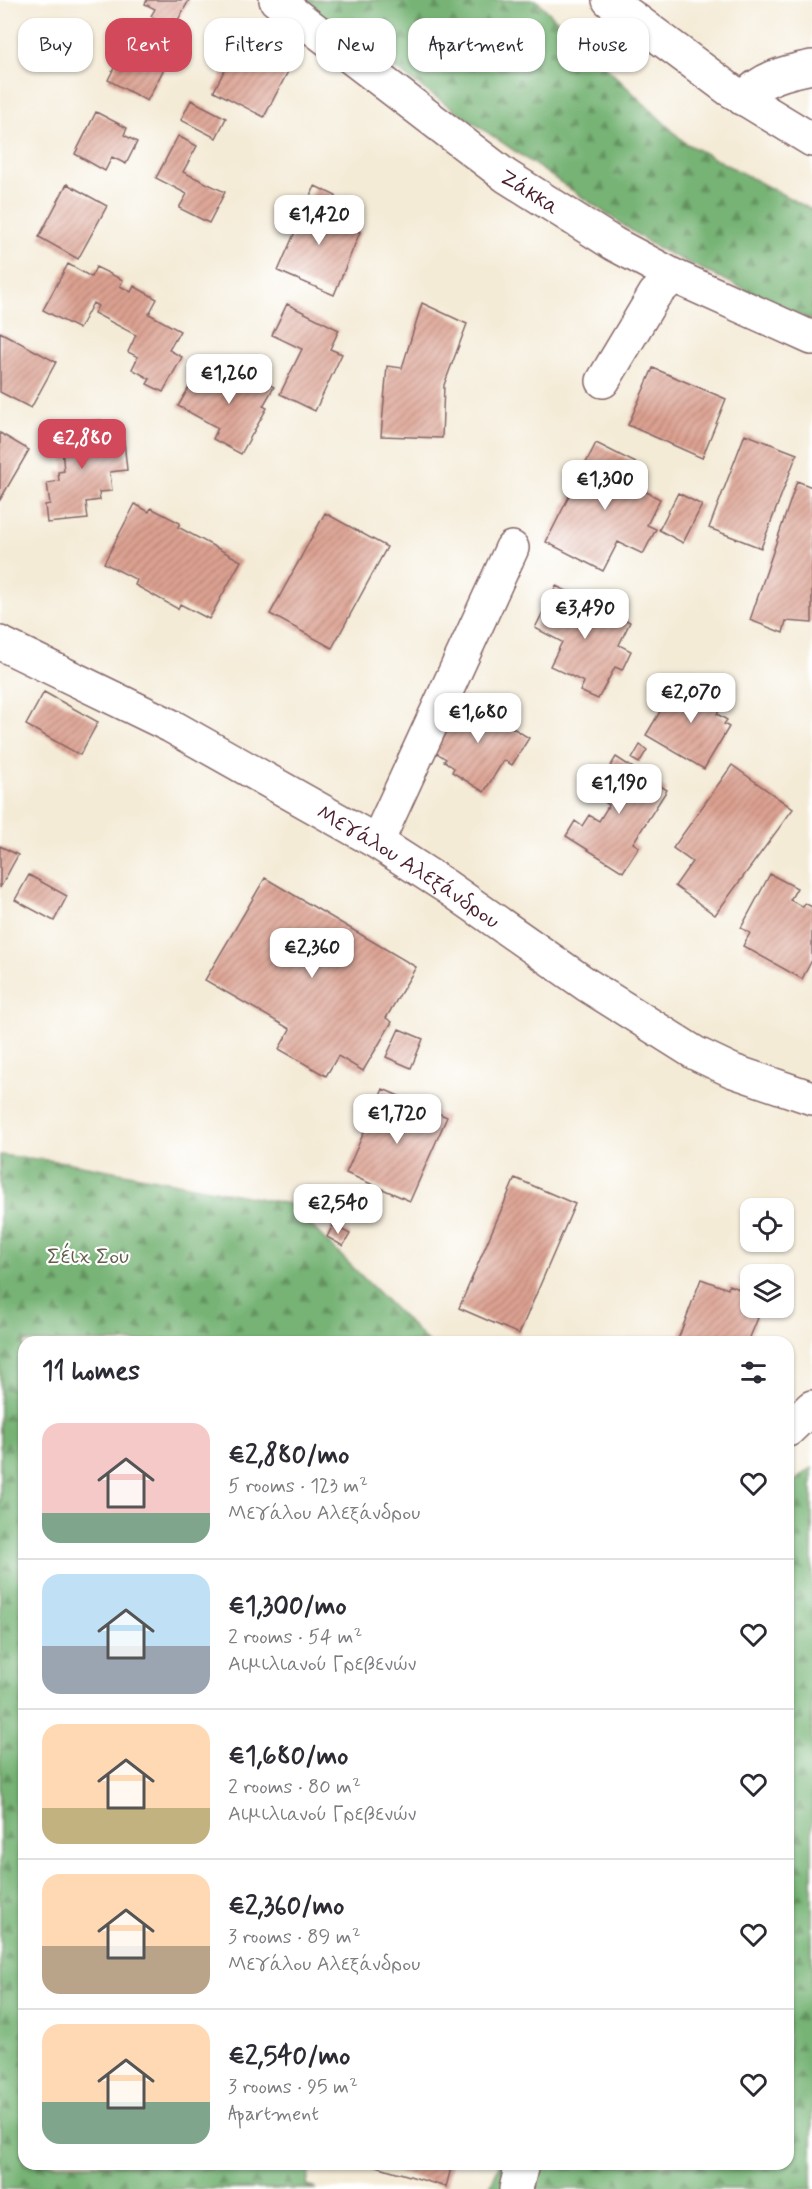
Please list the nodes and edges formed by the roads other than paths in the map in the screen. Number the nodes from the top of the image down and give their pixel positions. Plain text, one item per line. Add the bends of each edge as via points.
1 (276, 0) edge
2 (609, 0) edge
3 (812, 67) edge
4 (743, 99) junction
5 (812, 140) edge
6 (674, 276) junction
7 (812, 338) edge
8 (603, 381) dead end
9 (512, 548) dead end
10 (0, 643) edge
11 (377, 842) junction
12 (812, 1098) edge
13 (812, 1407) edge
14 (794, 1424) edge
15 (521, 2170) edge
16 (516, 2189) edge

1 - 6 street, Ζάκκα via 506,176 614,244
2 - 4 street
3 - 4 street via 765,81
4 - 5 street
6 - 7 street, Ζάκκα
6 - 8 street via 655,294
9 - 11 street
10 - 11 street, Μεγάλου Αλεξάνδρου via 171,726
11 - 12 street, Μεγάλου Αλεξάνδρου via 665,1036 733,1071
13 - 14 street
15 - 16 street

